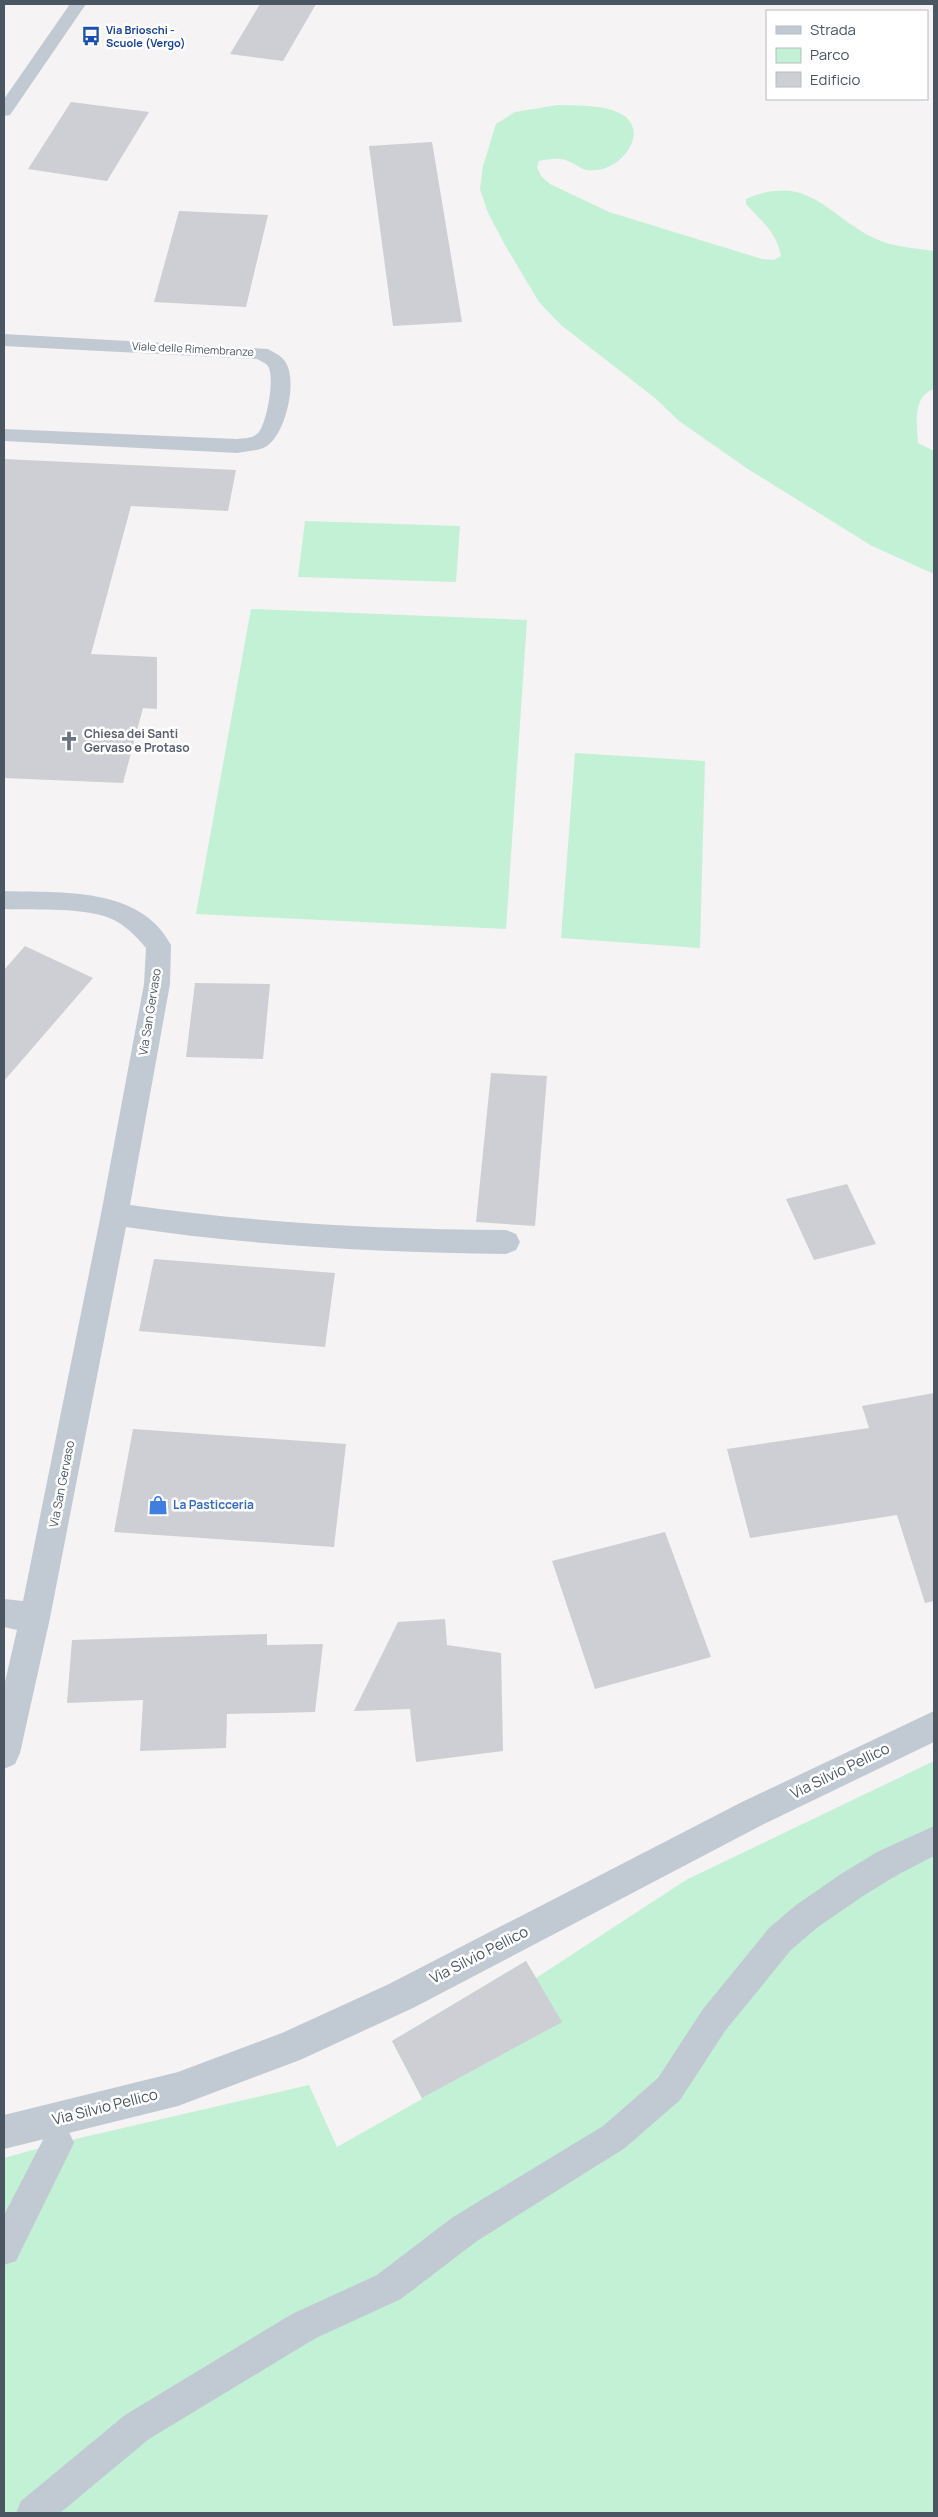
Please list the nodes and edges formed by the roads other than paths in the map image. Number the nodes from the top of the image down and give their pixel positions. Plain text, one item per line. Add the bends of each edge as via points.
1 (78, 4) edge
2 (4, 111) edge
3 (4, 340) edge
4 (4, 435) edge
5 (4, 900) edge
6 (115, 1214) junction
7 (506, 1242) dead end
8 (4, 1613) edge
9 (35, 1618) junction
10 (934, 1726) edge
11 (4, 1753) edge
12 (934, 1841) edge
13 (4, 2132) edge
14 (58, 2143) dead end
15 (4, 2249) edge
16 (33, 2513) edge

1 - 2 street
3 - 4 street, Viale delle Rimembranze via 261,353 276,362 282,378 274,420 268,435 258,443 237,446
5 - 6 street, Via San Gervaso via 116,911 139,923 159,944 157,984
6 - 7 street via 250,1232
6 - 9 street, Via San Gervaso
8 - 9 street
9 - 11 street, Via San Gervaso
10 - 13 street, Via Silvio Pellico via 751,1814 401,1996 288,2048 178,2089
12 - 16 lane via 852,1885 780,1939 714,2020 669,2089 614,2137 464,2230 389,2287 304,2326 138,2427
14 - 15 lane

